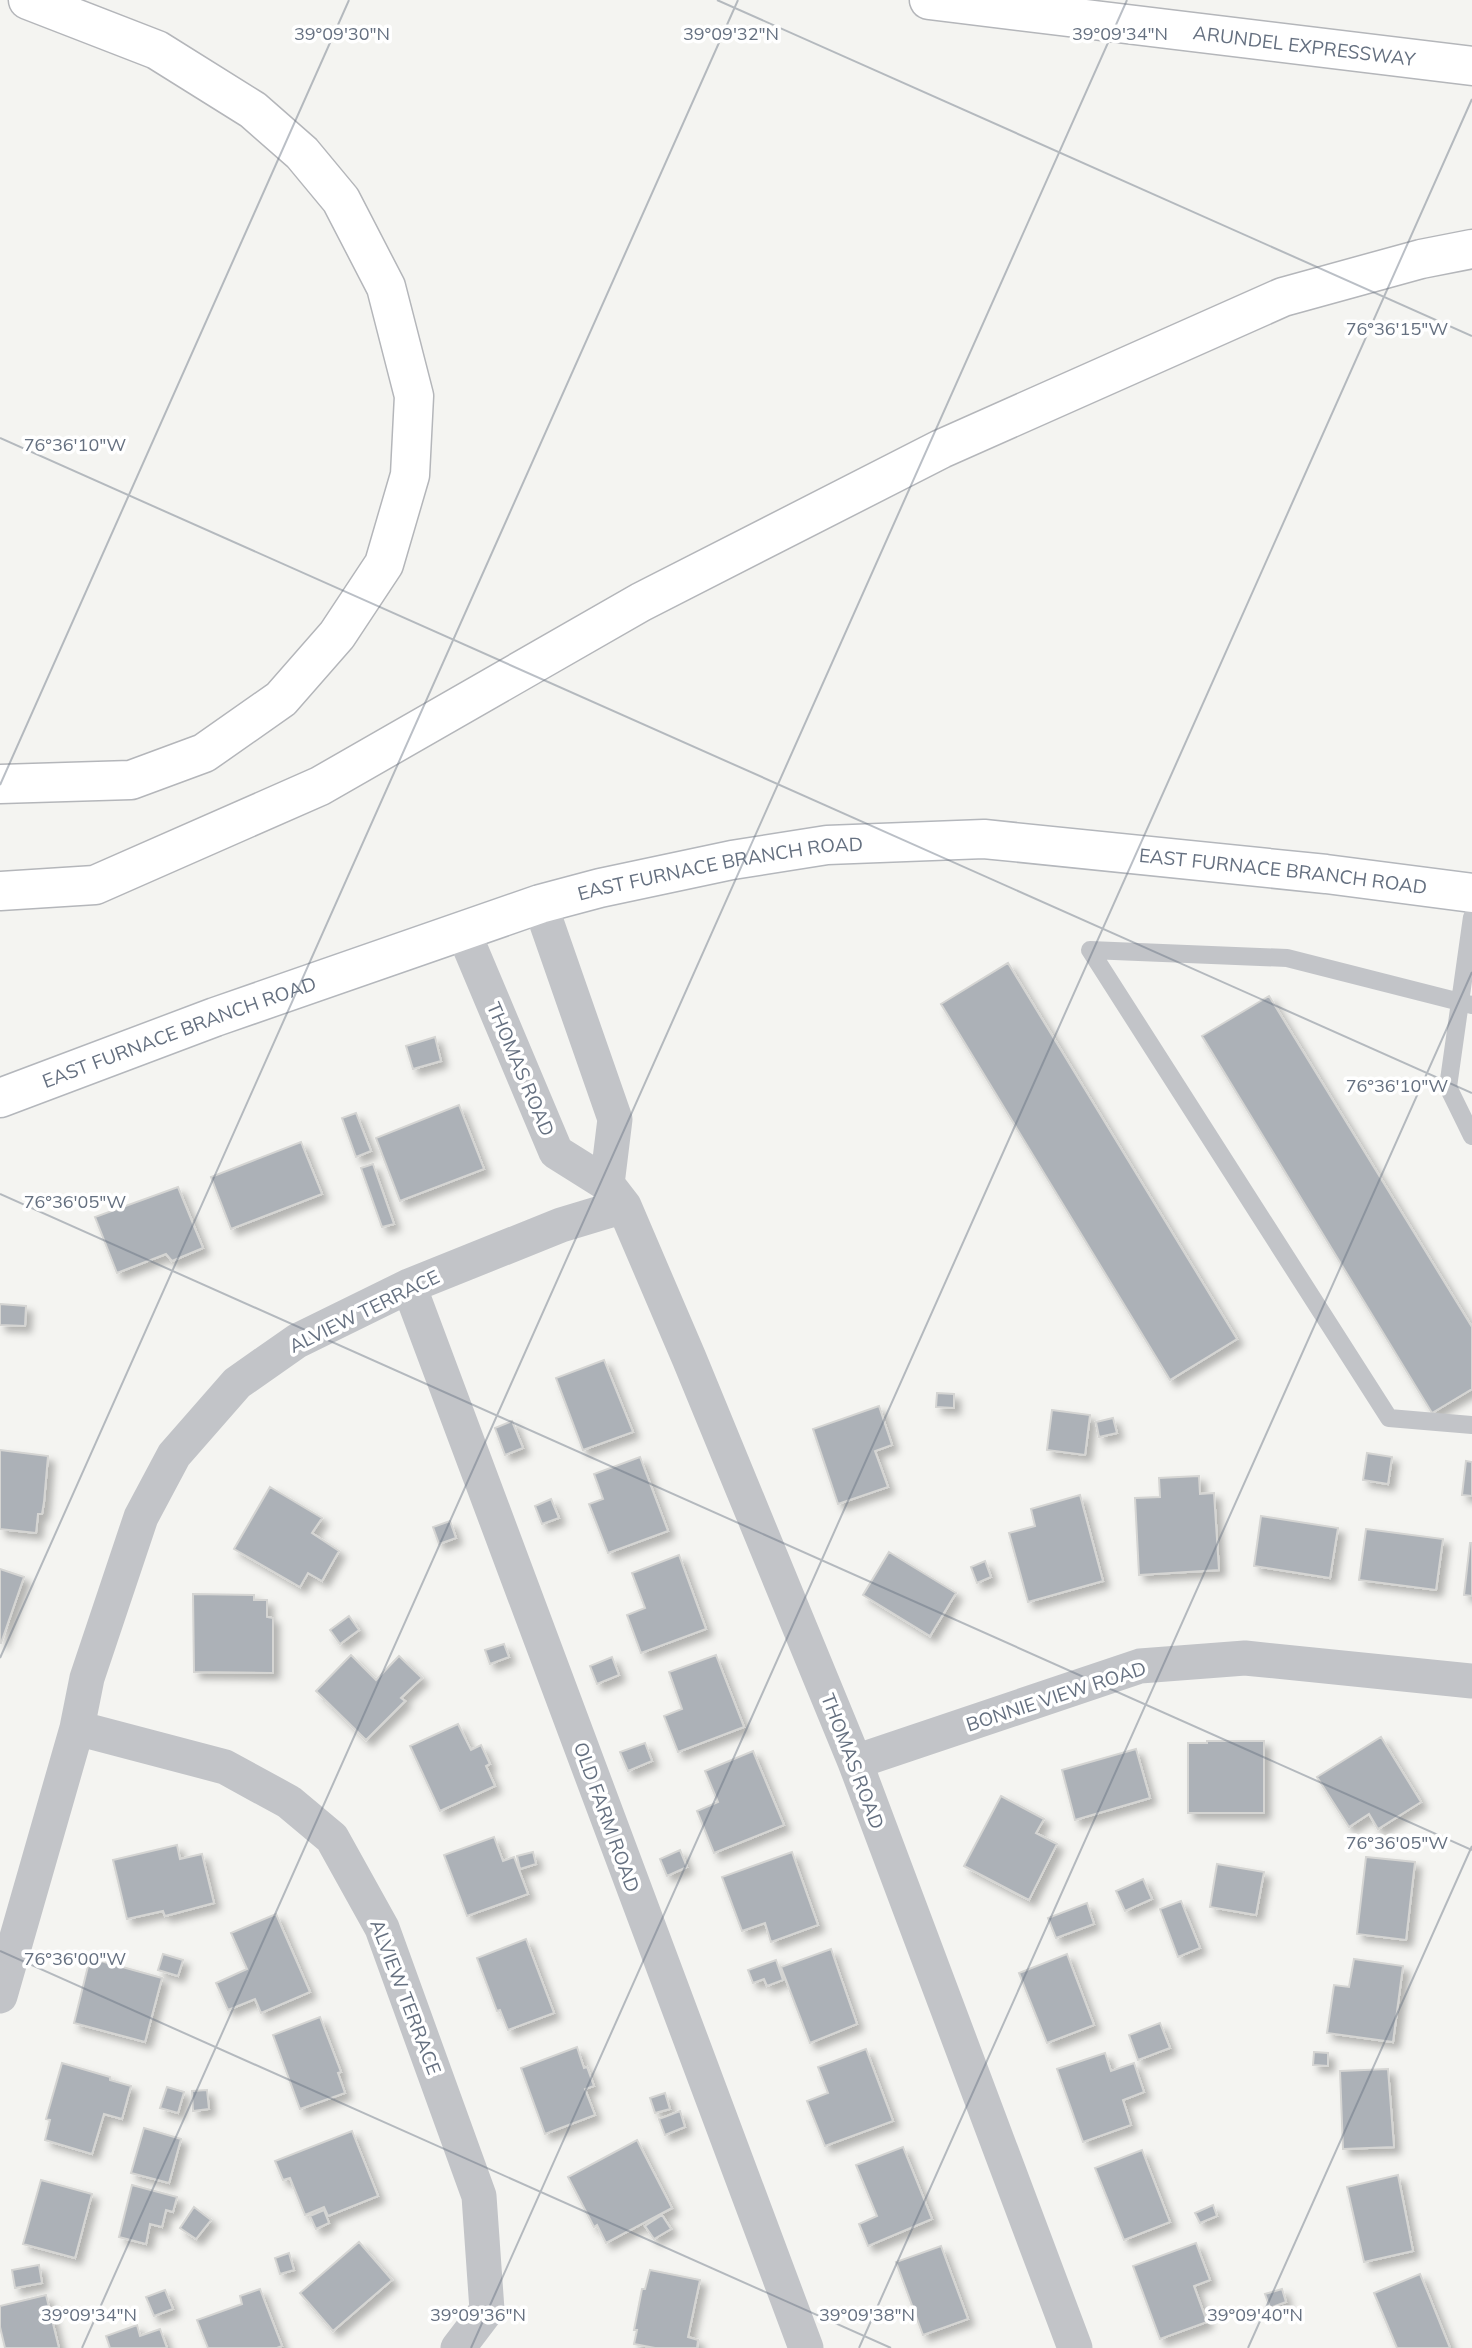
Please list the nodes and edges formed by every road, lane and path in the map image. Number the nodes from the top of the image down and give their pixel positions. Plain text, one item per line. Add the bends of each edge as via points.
1 (27, 0) edge
2 (929, 0) edge
3 (1472, 66) edge
4 (1472, 249) edge
5 (0, 785) edge
6 (0, 891) edge
7 (1472, 893) edge
8 (540, 904) junction
9 (1472, 917) edge
10 (463, 931) junction
11 (1466, 1004) edge
12 (0, 1098) edge
13 (1472, 1136) edge
14 (616, 1195) junction
15 (408, 1286) junction
16 (1472, 1425) edge
17 (1472, 1681) edge
18 (77, 1728) junction
19 (855, 1762) junction
20 (0, 1996) edge
21 (458, 2348) edge
22 (806, 2348) edge
23 (1075, 2348) edge

1 - 5 main road via 157,50 253,110 302,153 341,200 386,287 414,396 410,475 384,564 337,635 281,699 204,753 131,780
2 - 3 main road, ARUNDEL EXPRESSWAY
4 - 6 main road via 1283,297 941,450 640,602 320,786 95,885
7 - 8 main road, EAST FURNACE BRANCH ROAD via 984,839 827,845 732,860
8 - 10 main road, EAST FURNACE BRANCH ROAD
8 - 14 street via 615,1119
9 - 11 lane
10 - 12 main road, EAST FURNACE BRANCH ROAD
10 - 14 street, THOMAS ROAD via 556,1152
11 - 13 lane via 1448,1087
11 - 16 lane via 1287,958 1090,950 1389,1418
14 - 15 street, ALVIEW TERRACE via 561,1225
14 - 19 street, THOMAS ROAD via 690,1358
15 - 18 street, ALVIEW TERRACE via 297,1341 237,1383 174,1455 141,1517 87,1678
15 - 22 street, OLD FARM ROAD
17 - 19 street, BONNIE VIEW ROAD via 1245,1658 1140,1666
18 - 20 street, ALVIEW TERRACE
18 - 21 street, ALVIEW TERRACE via 225,1767 289,1801 332,1838 382,1928 479,2196 487,2310
19 - 23 street, THOMAS ROAD

